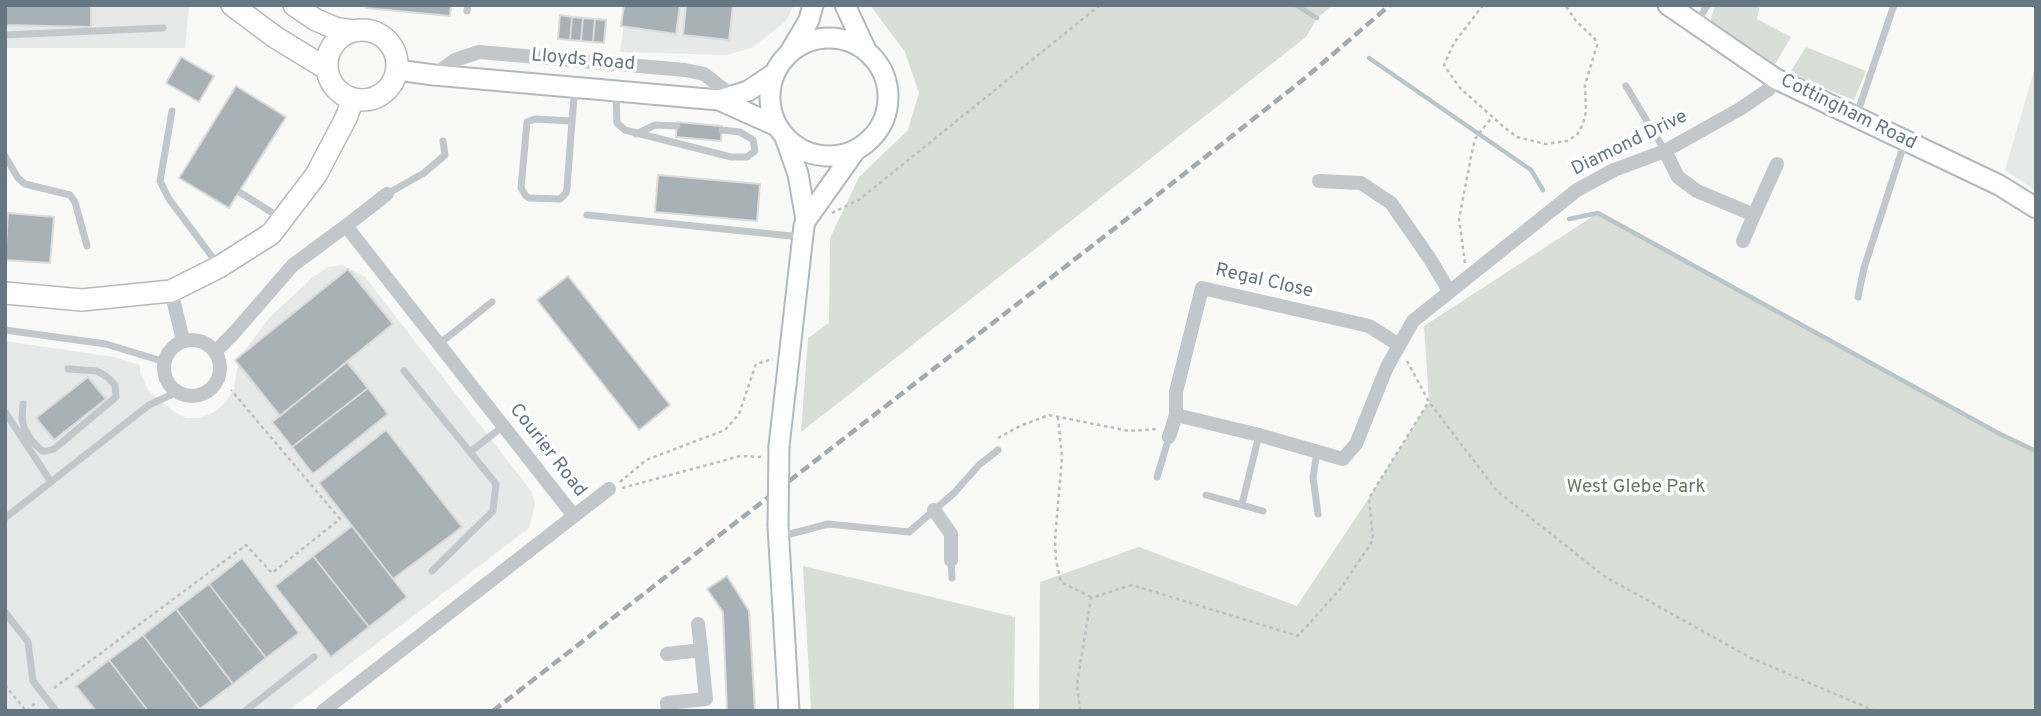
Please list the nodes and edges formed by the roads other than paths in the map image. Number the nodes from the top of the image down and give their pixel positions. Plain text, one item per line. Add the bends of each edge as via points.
1 (232, 5) edge
2 (294, 5) edge
3 (813, 5) edge
4 (845, 5) edge
5 (1668, 5) edge
6 (1707, 5) edge
7 (1894, 5) edge
8 (1696, 26) junction
9 (163, 28) dead end
10 (354, 31) junction
11 (5, 35) edge
12 (866, 50) junction
13 (789, 52) junction
14 (327, 69) junction
15 (397, 70) junction
16 (775, 73) junction
17 (434, 75) junction
18 (1776, 79) junction
19 (1626, 86) dead end
20 (575, 87) junction
21 (616, 90) junction
22 (725, 97) junction
23 (353, 99) junction
24 (172, 111) dead end
25 (1856, 117) junction
26 (572, 121) junction
27 (677, 125) dead end
28 (722, 130) dead end
29 (781, 132) junction
30 (636, 134) junction
31 (1905, 140) junction
32 (443, 141) dead end
33 (855, 151) junction
34 (1665, 151) junction
35 (5, 156) edge
36 (1777, 164) dead end
37 (1319, 181) dead end
38 (241, 193) dead end
39 (387, 194) joint
40 (2036, 208) edge
41 (587, 215) dead end
42 (1754, 215) junction
43 (283, 219) junction
44 (346, 226) junction
45 (804, 227) junction
46 (1744, 241) dead end
47 (87, 246) dead end
48 (219, 267) junction
49 (171, 291) junction
50 (1449, 292) junction
51 (5, 293) edge
52 (1858, 297) dead end
53 (492, 302) dead end
54 (5, 330) edge
55 (183, 340) junction
56 (439, 344) junction
57 (1399, 345) junction
58 (215, 352) junction
59 (165, 362) junction
60 (68, 369) dead end
61 (404, 371) dead end
62 (177, 392) junction
63 (23, 404) dead end
64 (5, 412) edge
65 (502, 427) junction
66 (1172, 427) junction
67 (1259, 435) junction
68 (998, 450) road end
69 (1317, 451) junction
70 (470, 452) junction
71 (1157, 477) dead end
72 (51, 482) junction
73 (609, 489) dead end
74 (1206, 495) dead end
75 (1242, 504) junction
76 (934, 510) junction
77 (1263, 511) dead end
78 (1318, 514) dead end
79 (574, 516) junction
80 (5, 518) edge
81 (778, 531) junction
82 (951, 560) joint
83 (432, 571) dead end
84 (952, 578) dead end
85 (5, 612) edge
86 (698, 624) dead end
87 (701, 650) junction
88 (667, 654) dead end
89 (314, 657) dead end
90 (56, 711) edge
91 (245, 711) edge
92 (323, 711) edge
93 (668, 711) edge
94 (789, 711) edge

1 - 14 main road
2 - 10 main road via 326,24
3 - 13 street
4 - 12 street
5 - 8 street, Cottingham Road
6 - 8 lane
7 - 25 lane
8 - 18 street, Cottingham Road
9 - 11 lane
10 - 14 main road via 330,49
10 - 15 main road via 366,30 386,39 397,58
12 - 13 street via 827,37
12 - 33 street via 887,83 889,103 872,139
13 - 16 street
14 - 23 main road via 335,88
15 - 17 street, Lloyds Road
15 - 23 main road via 394,81 376,98
16 - 22 street, Lloyds Road via 748,91
16 - 29 street via 771,109
17 - 20 street, Lloyds Road
17 - 22 street, Lloyds Road via 455,60 479,52 685,70 704,74
18 - 25 street, Cottingham Road
18 - 34 street, Diamond Drive via 1740,109
19 - 34 lane
20 - 21 street, Lloyds Road
20 - 26 lane
21 - 22 street, Lloyds Road
21 - 30 lane via 617,123
22 - 29 street, Lloyds Road
23 - 43 main road via 316,175
24 - 48 lane via 160,181
25 - 31 street, Cottingham Road
26 - 26 lane via 566,193 560,199 529,198 521,188 527,122
27 - 30 lane via 655,125
28 - 30 lane via 740,132 753,140 755,151 747,157 731,157
29 - 33 street via 806,152 830,157
29 - 45 street via 798,174
31 - 40 street, Cottingham Road
31 - 52 lane
32 - 39 lane via 445,155
33 - 45 street
34 - 42 street via 1678,177 1697,191
34 - 50 street, Diamond Drive via 1577,190
35 - 47 lane via 25,184 70,195
36 - 42 street
37 - 50 street via 1360,183 1391,203
38 - 43 lane
39 - 44 street
41 - 45 lane
42 - 46 street
43 - 48 main road via 271,234
44 - 56 street, Courier Road
44 - 58 street via 293,265
45 - 81 street, bridge via 779,450
48 - 49 main road
49 - 51 main road via 82,300
49 - 55 street
50 - 57 street, Diamond Drive via 1413,321
53 - 56 lane
54 - 59 lane via 106,344
55 - 58 street via 196,339
55 - 59 street via 175,344
56 - 65 street, Courier Road
57 - 66 street, Regal Close via 1369,326 1202,288 1175,392
57 - 69 street via 1356,444 1343,459
58 - 62 street via 220,362 216,384 195,397
59 - 62 street via 167,384
60 - 63 lane via 107,377 116,385 116,397 47,452 24,428
61 - 70 lane
62 - 72 lane via 149,405
64 - 72 lane
65 - 70 lane
65 - 79 street, Courier Road
66 - 67 street
66 - 71 lane
67 - 69 street
67 - 75 lane
68 - 76 lane
69 - 78 lane via 1313,477
70 - 83 lane via 496,484 493,511
72 - 80 lane
73 - 79 street
74 - 75 lane
75 - 77 lane
76 - 81 lane via 909,532 828,524
76 - 82 street via 951,534
79 - 92 street, Courier Road
81 - 94 street
82 - 84 lane
85 - 90 lane via 28,642 33,681
86 - 87 street
87 - 88 street
87 - 93 street via 706,699 667,702
89 - 91 lane

